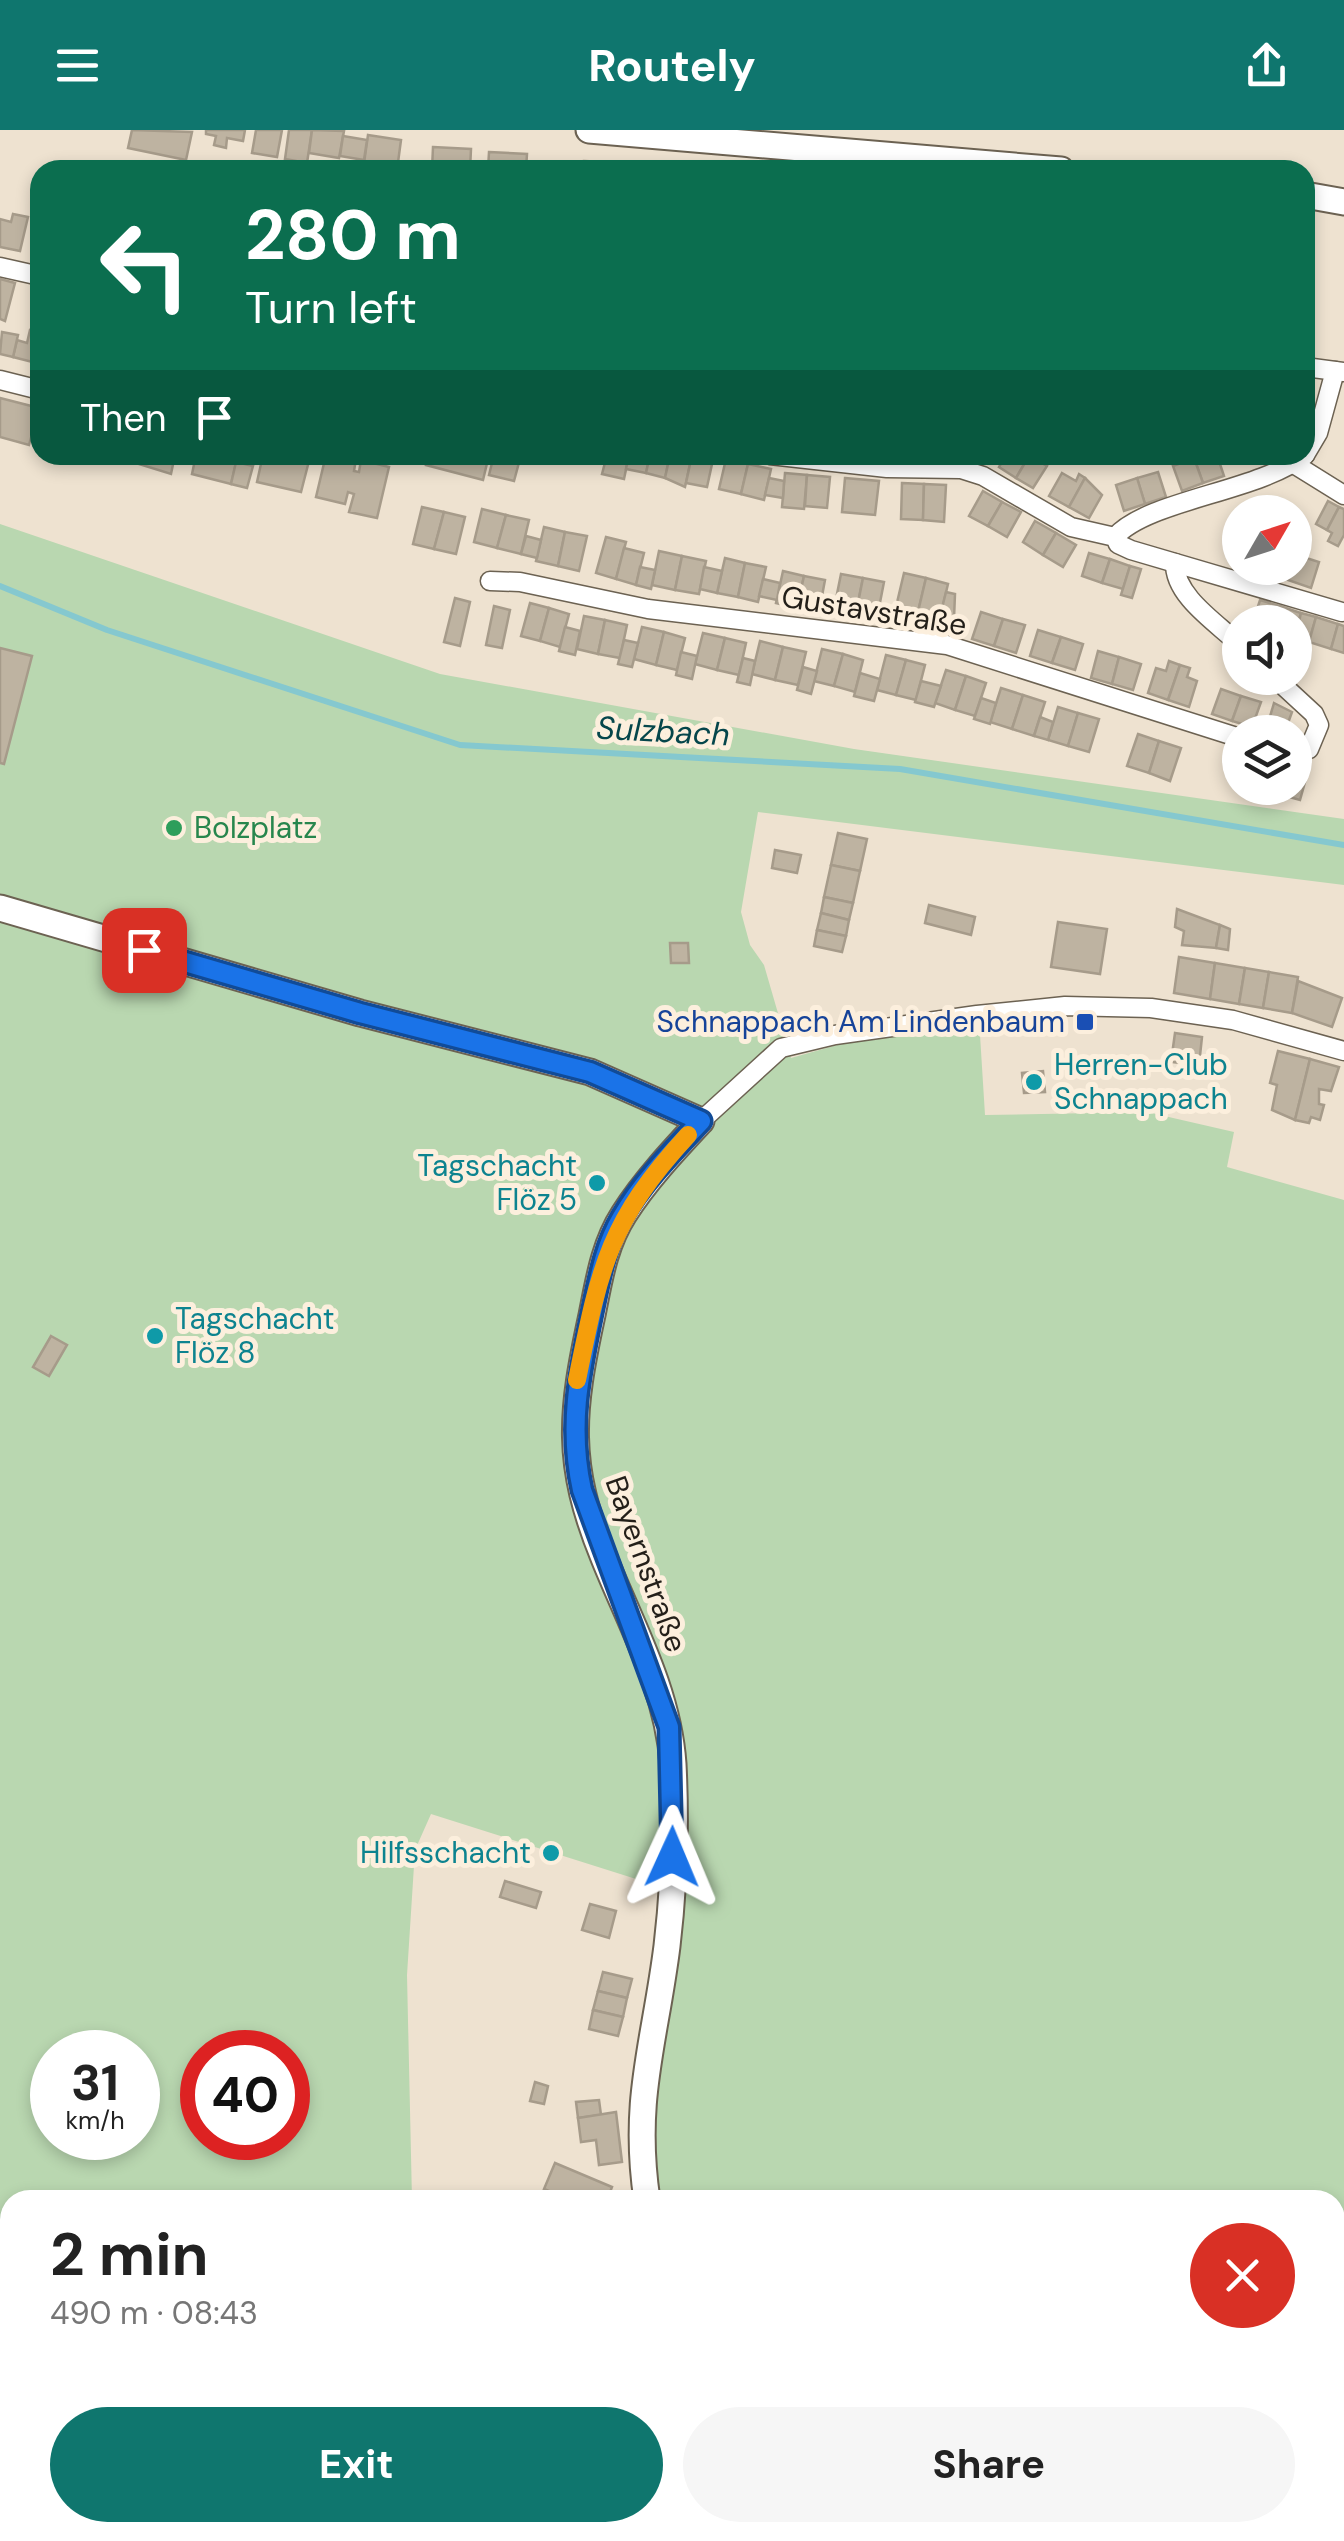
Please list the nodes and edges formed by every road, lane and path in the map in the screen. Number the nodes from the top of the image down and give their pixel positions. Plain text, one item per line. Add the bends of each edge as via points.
1 (589, 130) edge
2 (943, 160) edge
3 (1315, 197) edge
4 (1344, 202) edge
5 (0, 267) edge
6 (30, 274) edge
7 (1315, 368) edge
8 (1340, 372) edge
9 (0, 380) edge
10 (30, 388) edge
11 (1315, 437) edge
12 (860, 465) edge
13 (1283, 465) edge
14 (1309, 465) edge
15 (1344, 495) edge
16 (1116, 537) junction
17 (1174, 563) junction
18 (490, 581) dead end
19 (1342, 612) edge
20 (1222, 628) edge
21 (1293, 695) edge
22 (1222, 732) edge
23 (1312, 742) edge
24 (0, 908) edge
25 (1344, 1051) edge
26 (701, 1121) junction
27 (645, 2190) edge

1 - 2 street
3 - 4 street
5 - 6 street
7 - 8 street
8 - 11 street
9 - 10 street
12 - 16 street via 961,469 1071,527
13 - 16 street via 1138,520
14 - 15 street
16 - 17 street via 1118,544
17 - 19 street
17 - 20 street via 1182,589
18 - 22 street, Gustavstraße via 648,610 947,645
21 - 23 street via 1319,725
24 - 26 street via 590,1072
25 - 26 street, Bayernstraße via 1233,1020 1151,1008 1066,1006 977,1015 781,1048
26 - 27 street, Bayernstraße via 635,1198 611,1238 572,1416 582,1490 655,1679 673,1766 667,1946 640,2097

